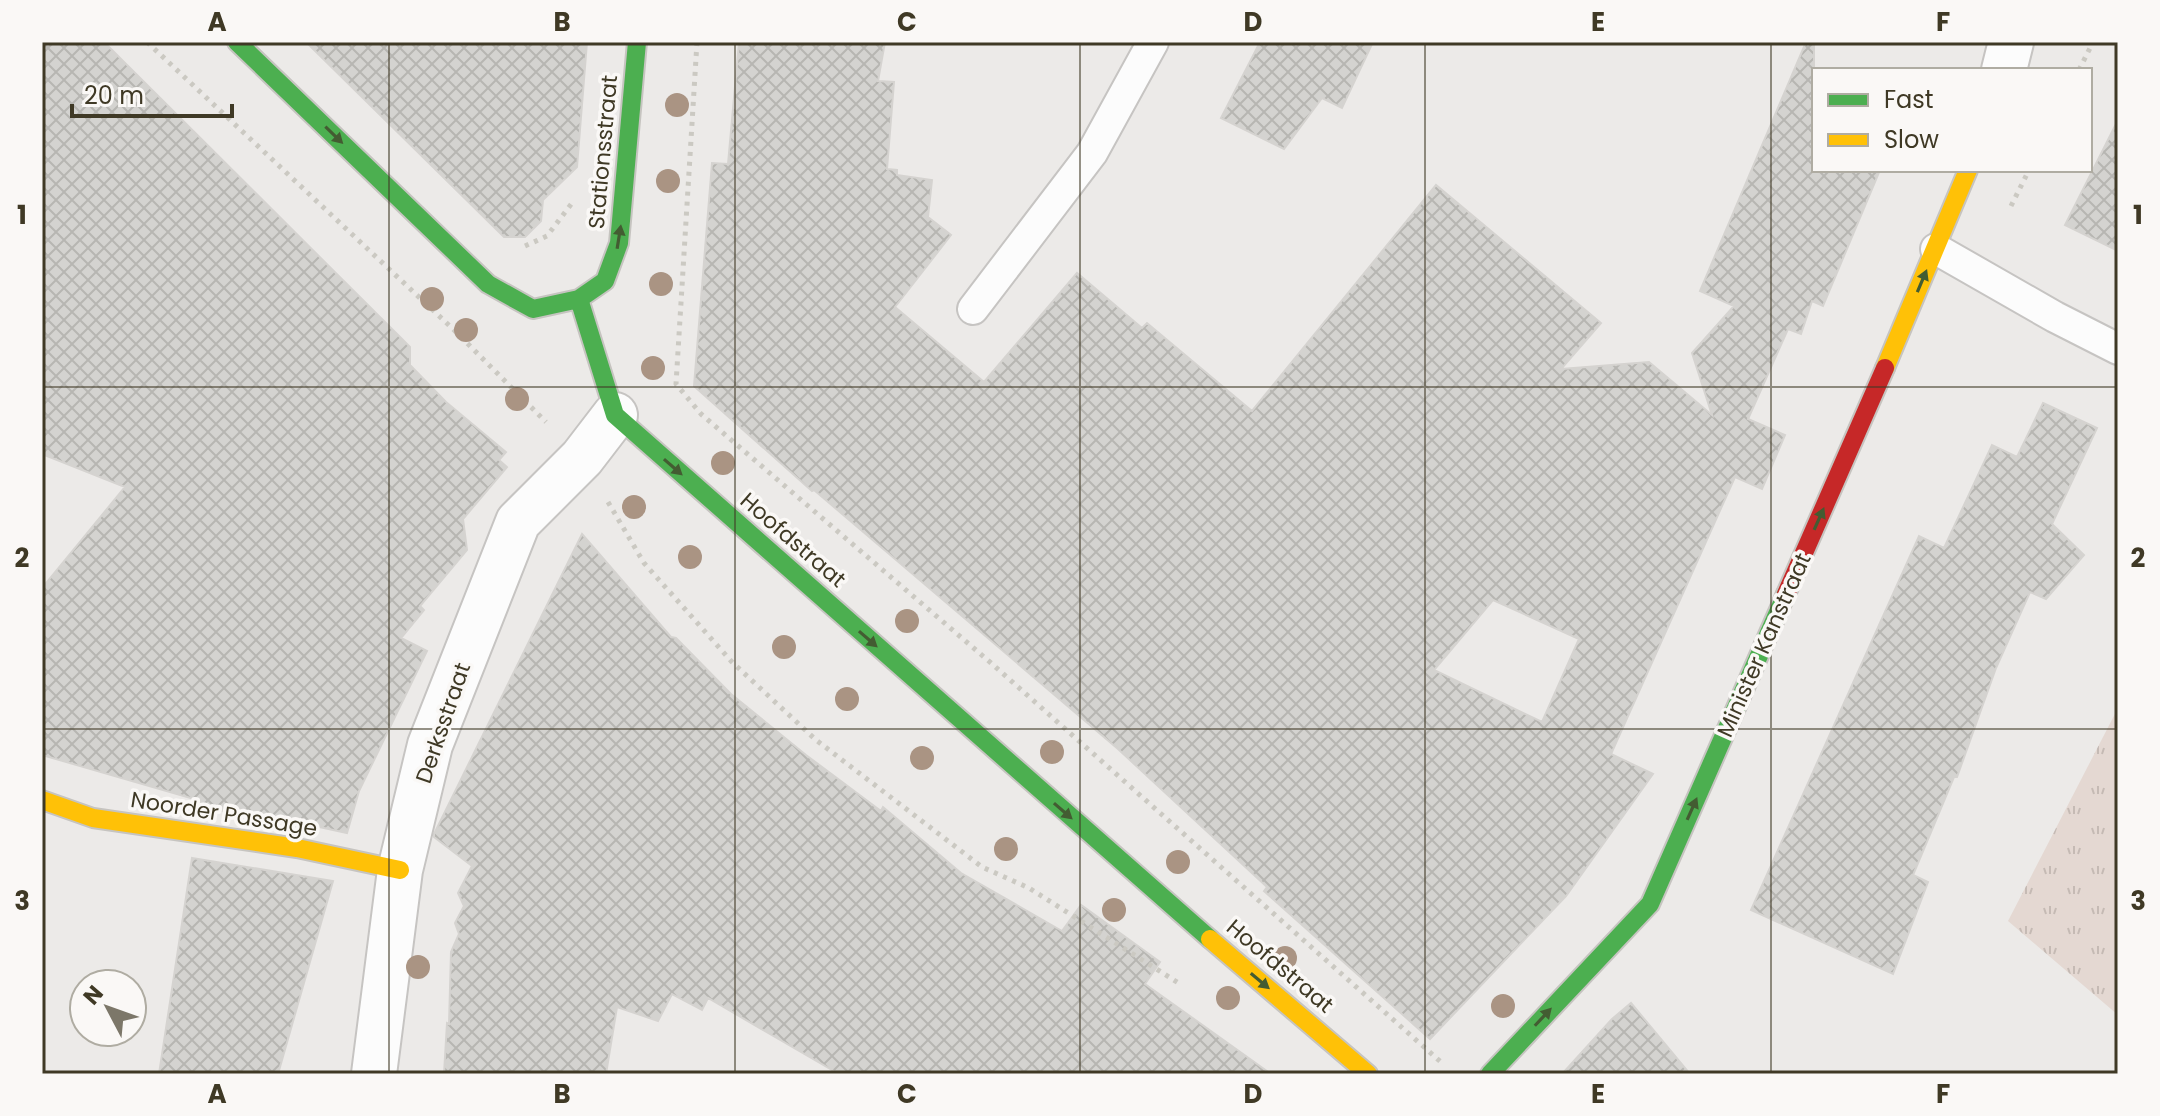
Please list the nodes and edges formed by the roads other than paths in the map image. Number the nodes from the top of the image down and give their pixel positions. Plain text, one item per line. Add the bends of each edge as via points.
1 (237, 42) edge
2 (637, 42) edge
3 (1153, 42) edge
4 (2011, 42) edge
5 (2004, 68) edge
6 (1967, 172) edge
7 (1936, 249) junction
8 (579, 299) junction
9 (973, 309) dead end
10 (2118, 349) edge
11 (615, 415) junction
12 (42, 800) edge
13 (400, 870) junction
14 (374, 1074) edge
15 (1368, 1074) edge
16 (1490, 1074) edge

1 -> 8 street via 488,284 533,309
8 -> 2 street, Stationsstraat via 605,281 619,243
3 - 9 lane via 1092,153
4 - 5 street
6 - 7 street, Minister Kanstraat
7 - 10 lane
16 -> 7 street, Minister Kanstraat via 1650,904
8 - 11 street
11 - 13 street, Derksstraat via 582,458 518,522 430,745
11 -> 15 street, Hoofdstraat
12 - 13 street, Noorder Passage via 93,818 297,848
13 - 14 street, Derksstraat

